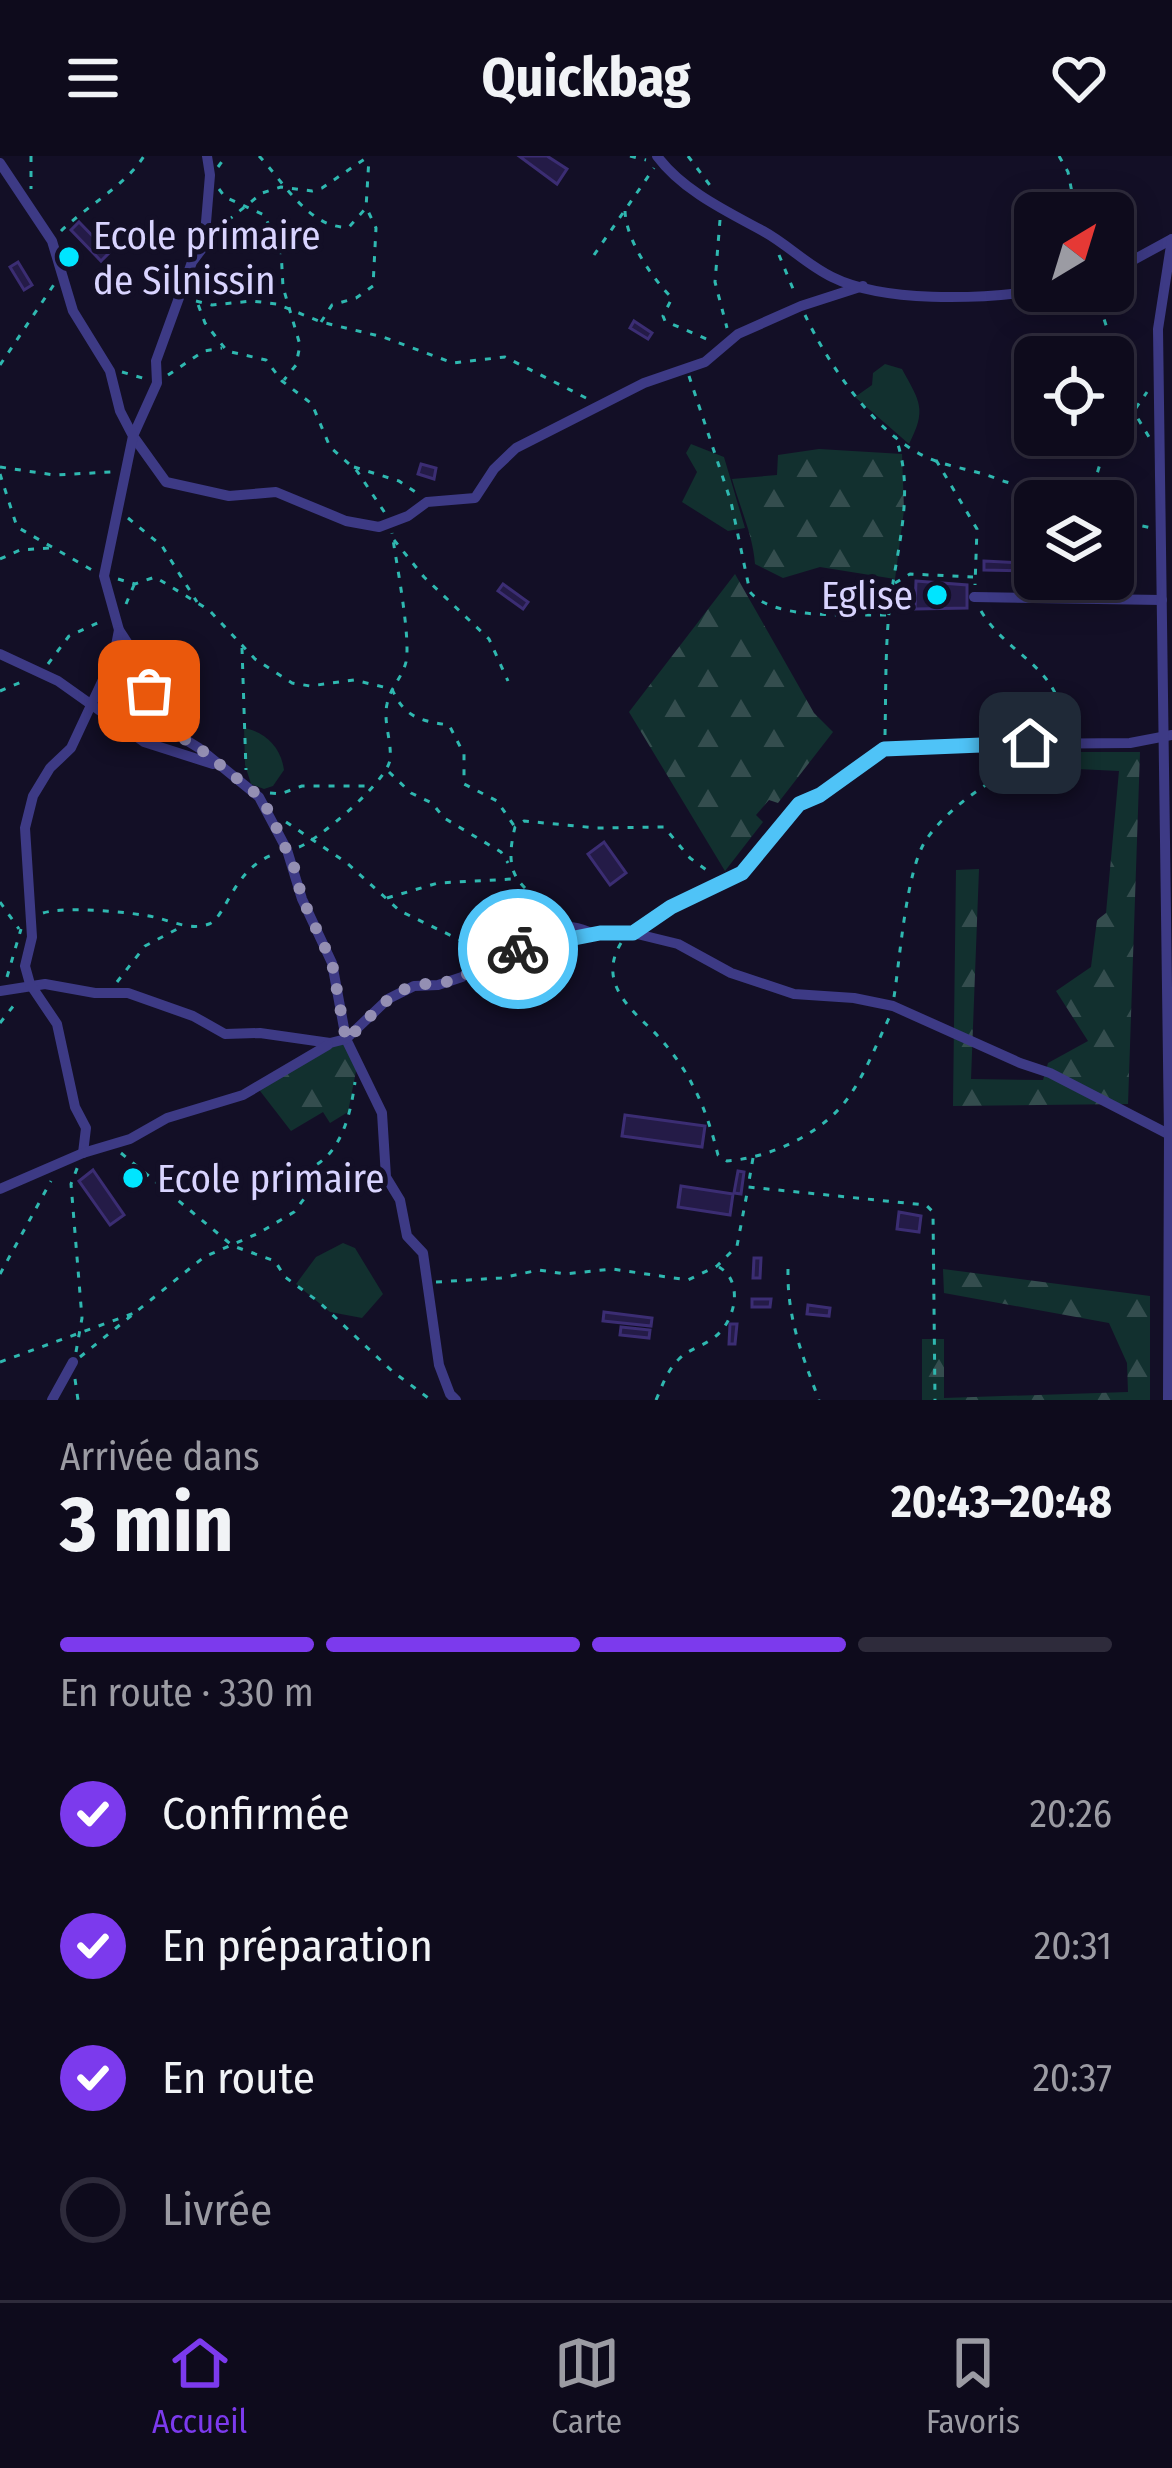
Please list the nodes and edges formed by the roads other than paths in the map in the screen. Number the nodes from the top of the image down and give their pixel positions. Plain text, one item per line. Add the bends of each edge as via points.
1 (207, 156) edge
2 (657, 159) edge
3 (0, 163) edge
4 (1172, 239) edge
5 (1134, 260) edge
6 (863, 286) junction
7 (1014, 294) edge
8 (133, 436) junction
9 (1167, 532) edge
10 (974, 597) dead end
11 (1162, 600) junction
12 (118, 630) junction
13 (0, 654) edge
14 (91, 706) junction
15 (1167, 736) edge
16 (221, 767) junction
17 (633, 933) junction
18 (595, 934) junction
19 (525, 947) junction
20 (30, 984) junction
21 (1, 990) edge
22 (346, 1040) junction
23 (330, 1043) junction
24 (1170, 1135) edge
25 (83, 1153) junction
26 (0, 1189) edge
27 (73, 1362) road end
28 (52, 1400) edge
29 (457, 1400) edge
30 (1168, 1400) edge

1 - 8 street via 204,246
2 - 6 street via 836,279
3 - 8 street via 52,241 73,311 110,371
4 - 5 street
4 - 9 street via 1160,299
6 - 7 street
6 - 8 street via 801,306 705,362 644,383 516,448 475,498 427,502 380,527 276,492 229,496 166,482
8 - 12 street via 104,576
9 - 11 street
10 - 11 street
11 - 15 street
12 - 14 street
12 - 16 street via 136,656 154,716
13 - 14 street
14 - 16 street via 144,742
14 - 20 street via 33,796 25,828
15 - 17 street via 884,749 799,804 742,873
15 - 24 street
16 - 22 street via 254,792 287,850 332,963
17 - 18 street
17 - 24 street via 794,994 893,1006
18 - 19 street
18 - 19 street via 574,925 546,929
19 - 22 street via 388,999
20 - 21 street
20 - 23 street via 145,997 225,1034
20 - 25 street via 58,1024 86,1128
22 - 23 street
22 - 29 street via 382,1113 386,1177 407,1236 423,1253 442,1379
23 - 25 street via 243,1095
24 - 30 street
25 - 26 street
27 - 28 street

